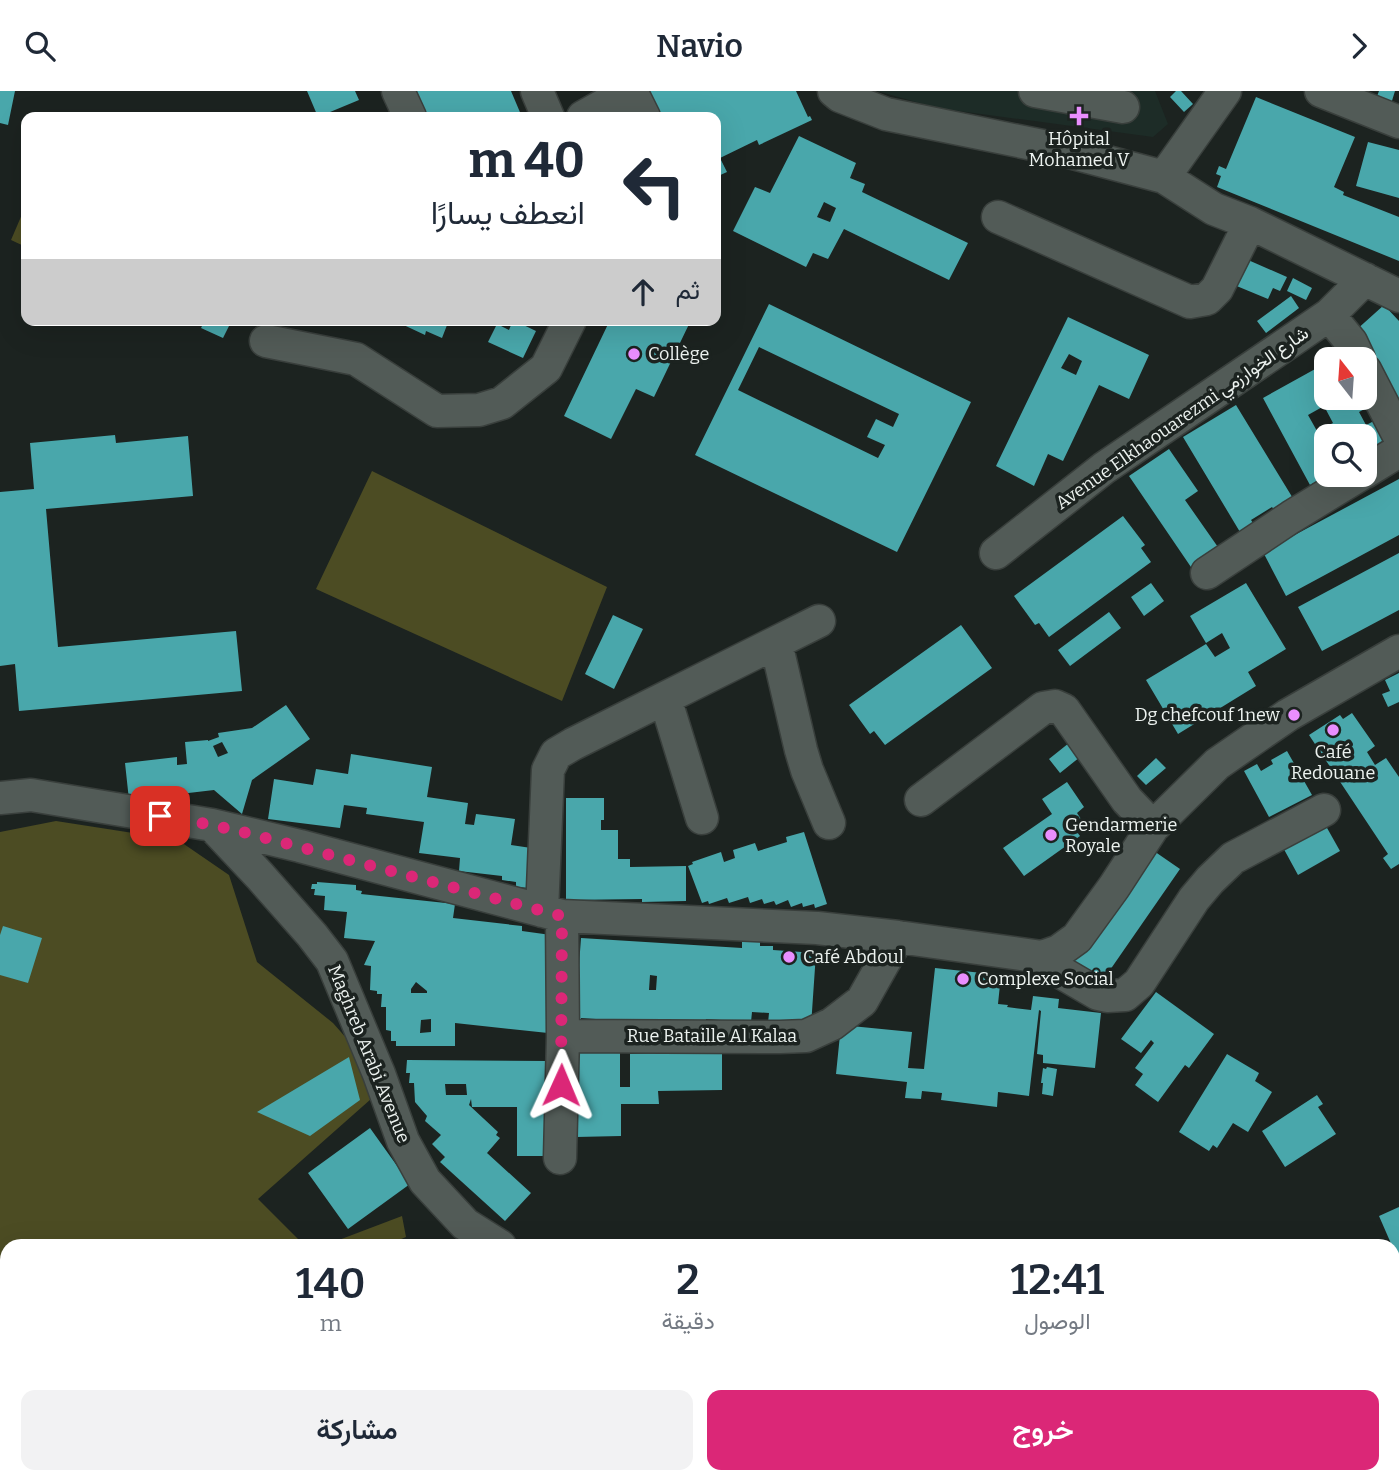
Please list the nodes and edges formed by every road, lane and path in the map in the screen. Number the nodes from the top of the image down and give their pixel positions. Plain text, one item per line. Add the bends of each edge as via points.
1 (398, 91) edge
2 (537, 91) edge
3 (630, 91) edge
4 (834, 91) edge
5 (1035, 91) edge
6 (1225, 91) edge
7 (1321, 91) edge
8 (1123, 107) dead end
9 (408, 112) edge
10 (546, 112) edge
11 (592, 112) edge
12 (641, 112) edge
13 (1399, 122) edge
14 (1164, 177) junction
15 (998, 217) dead end
16 (1250, 223) junction
17 (1365, 279) junction
18 (1399, 296) edge
19 (1329, 316) junction
20 (567, 326) edge
21 (266, 341) dead end
22 (1353, 347) edge
23 (1377, 393) edge
24 (1399, 436) edge
25 (1399, 451) edge
26 (1377, 464) edge
27 (1340, 487) edge
28 (996, 553) dead end
29 (1207, 573) dead end
30 (819, 621) dead end
31 (776, 643) junction
32 (1399, 651) edge
33 (665, 698) junction
34 (0, 781) edge
35 (15, 797) edge
36 (921, 800) dead end
37 (1324, 810) dead end
38 (702, 818) dead end
39 (829, 823) dead end
40 (212, 825) junction
41 (1153, 827) junction
42 (552, 914) junction
43 (898, 937) junction
44 (1042, 957) junction
45 (562, 1036) junction
46 (560, 1158) dead end
47 (489, 1239) edge

1 - 9 street
2 - 10 street
3 - 11 street
3 - 12 street
4 - 14 street via 886,114 1062,150
5 - 8 street
6 - 14 street
7 - 13 street
14 - 16 street via 1214,209
15 - 16 street via 1190,302 1207,299 1217,289
16 - 17 street
17 - 18 street
17 - 19 street, Avenue Elkhaouarezmi شارع الخوارزمي
19 - 22 street
19 - 28 street, Avenue Elkhaouarezmi شارع الخوارزمي via 1104,468
20 - 21 street via 546,368 502,403 479,410 437,411 356,359
23 - 24 street
25 - 26 street
27 - 29 street
30 - 31 street
31 - 33 street
31 - 39 street via 801,750
32 - 41 street via 1288,715 1217,764
33 - 38 street
33 - 42 street via 556,754 548,770
34 - 35 street
35 - 40 street
36 - 41 street via 1043,708 1055,705 1064,710 1127,800
37 - 44 street via 1233,858 1194,899 1139,983 1125,995 1098,994
40 - 42 street
40 - 47 street, Maghreb Arabi Avenue via 332,961 402,1141 425,1181 465,1224
41 - 44 street via 1077,938
42 - 43 street via 817,928
42 - 45 street
43 - 44 street
43 - 45 street, Rue Bataille Al Kalaa via 862,1000 832,1024 806,1035
45 - 46 street

